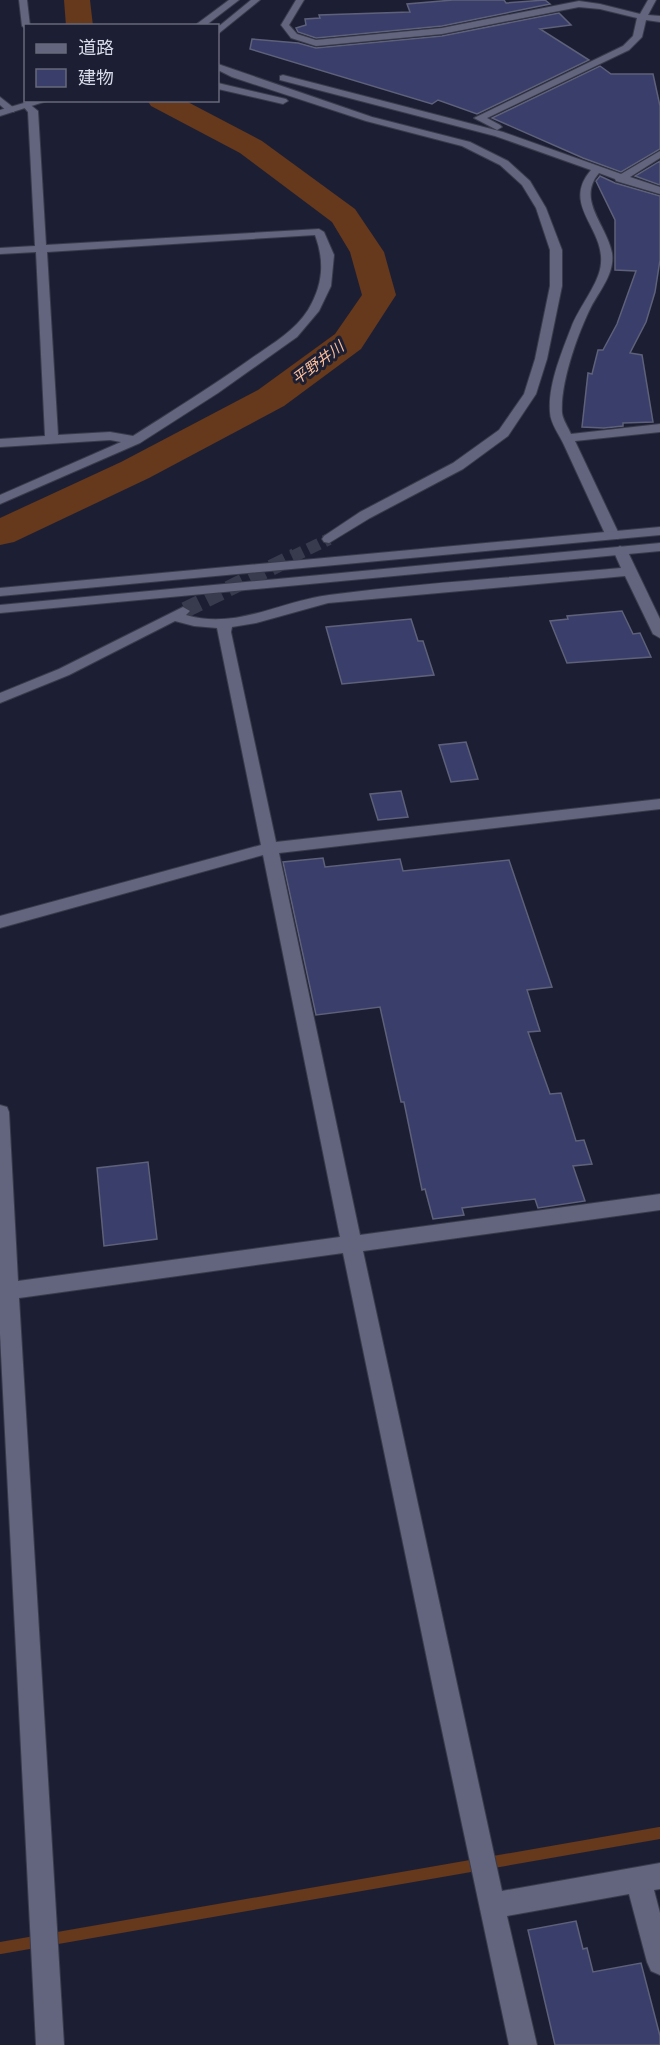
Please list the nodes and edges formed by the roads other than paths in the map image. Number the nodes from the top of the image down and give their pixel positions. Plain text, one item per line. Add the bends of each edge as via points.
1 (22, 0) edge
2 (235, 0) edge
3 (256, 0) edge
4 (300, 0) edge
5 (551, 0) edge
6 (652, 0) edge
7 (560, 9) junction
8 (642, 18) junction
9 (660, 19) edge
10 (26, 24) edge
11 (201, 24) edge
12 (219, 30) edge
13 (219, 62) edge
14 (219, 86) edge
15 (0, 100) edge
16 (38, 102) edge
17 (27, 105) junction
18 (11, 110) junction
19 (347, 110) junction
20 (0, 112) edge
21 (524, 143) junction
22 (660, 154) edge
23 (596, 170) junction
24 (620, 178) junction
25 (660, 191) edge
26 (40, 249) junction
27 (0, 251) edge
28 (660, 428) edge
29 (566, 438) junction
30 (52, 440) junction
31 (135, 440) junction
32 (0, 443) edge
33 (0, 500) edge
34 (660, 531) edge
35 (614, 536) junction
36 (329, 539) tunnel mouth
37 (660, 547) edge
38 (620, 550) junction
39 (630, 571) junction
40 (0, 592) edge
41 (0, 609) edge
42 (225, 624) junction
43 (660, 634) edge
44 (0, 698) edge
45 (660, 804) edge
46 (270, 848) junction
47 (0, 922) edge
48 (0, 1112) edge
49 (660, 1202) edge
50 (352, 1245) junction
51 (4, 1292) edge
52 (649, 1878) edge
53 (491, 1901) junction
54 (660, 1962) edge
55 (50, 2045) edge
56 (523, 2045) edge

1 - 10 street
2 - 11 street
3 - 12 street
4 - 7 street via 285,25 288,32 301,40 316,43 442,31
5 - 7 street
6 - 8 street
7 - 8 street via 596,4
8 - 9 street
8 - 21 street via 637,37 626,48 478,118
13 - 19 street via 235,75
13 - 21 street
14 - 19 street via 312,108
15 - 18 street
16 - 17 street
17 - 18 street
17 - 26 street via 33,111
18 - 20 street
19 - 21 street
19 - 36 street via 466,144 504,164 526,183 541,208 556,250 556,286 530,394 504,433 458,466
21 - 23 street
22 - 24 street
23 - 24 street
23 - 29 street via 587,177 585,186 588,212 608,254 606,268 581,317 555,399 556,416
24 - 25 street
26 - 27 street
26 - 30 street
26 - 31 street via 319,232 328,255 325,286 313,311 293,335
28 - 29 street
29 - 35 street
30 - 31 street via 110,436
30 - 32 street
31 - 33 street
34 - 35 street
35 - 40 street
37 - 38 street
38 - 39 street
38 - 41 street
39 - 42 street via 327,599
39 - 43 street
42 - 44 street via 194,622 180,613 64,672
42 - 46 street
45 - 46 street
46 - 47 street
46 - 50 street
48 - 51 street
49 - 50 street
50 - 51 street
50 - 53 street
51 - 55 street
52 - 53 street
52 - 54 street
53 - 56 street

